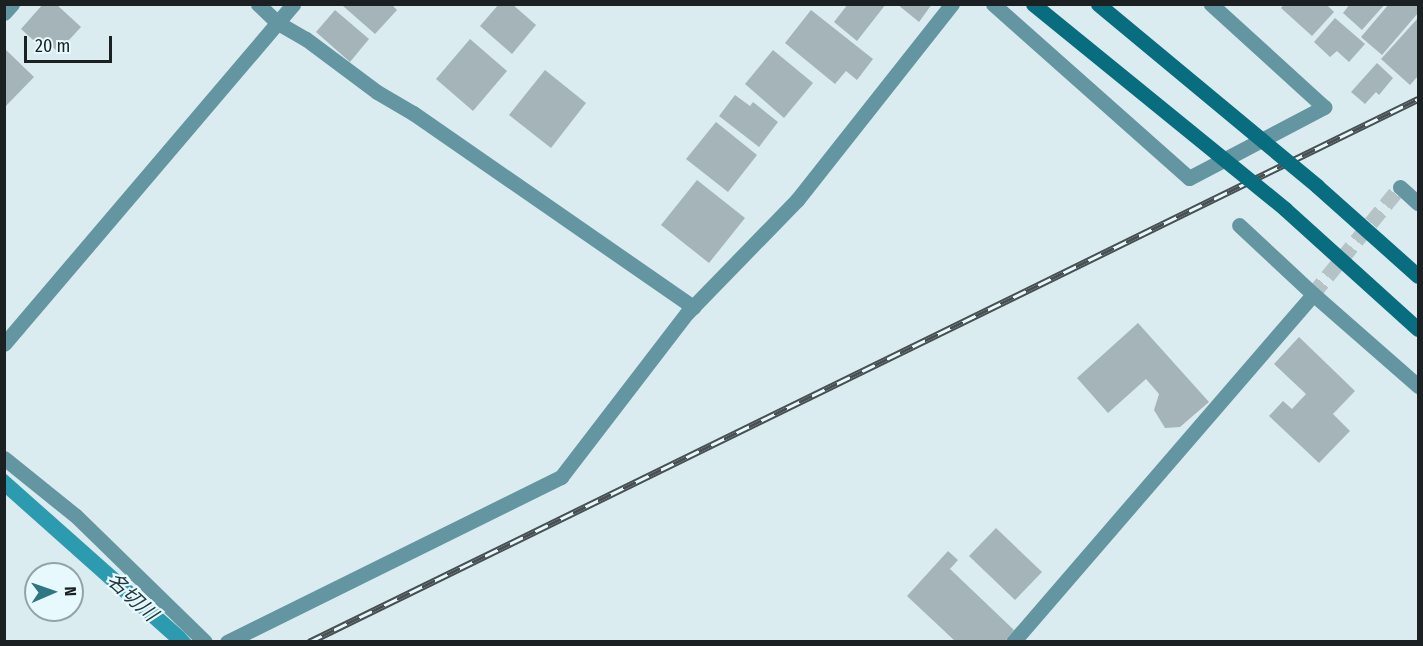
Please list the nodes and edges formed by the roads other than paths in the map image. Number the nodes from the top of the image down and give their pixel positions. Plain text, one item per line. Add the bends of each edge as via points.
1 (12, 4) edge
2 (258, 4) edge
3 (293, 4) edge
4 (952, 4) edge
5 (993, 4) edge
6 (1033, 4) edge
7 (1098, 4) edge
8 (1211, 4) edge
9 (4, 13) edge
10 (278, 22) junction
11 (1400, 187) dead end
12 (1419, 203) edge
13 (1239, 225) dead end
14 (1419, 276) edge
15 (1313, 294) junction
16 (693, 307) junction
17 (1419, 329) edge
18 (4, 344) edge
19 (1419, 386) edge
20 (4, 458) edge
21 (205, 642) edge
22 (227, 642) edge
23 (1013, 642) edge

1 - 9 street
2 - 10 street
3 - 10 street
4 - 16 street via 797,200
5 - 8 street via 1189,178 1324,107
6 - 17 street, bridge via 1285,209
7 - 14 street, bridge
10 - 16 street
10 - 18 street
11 - 12 street
13 - 15 street
15 - 19 street
15 - 23 street
16 - 22 street via 561,477
20 - 21 street via 76,516

